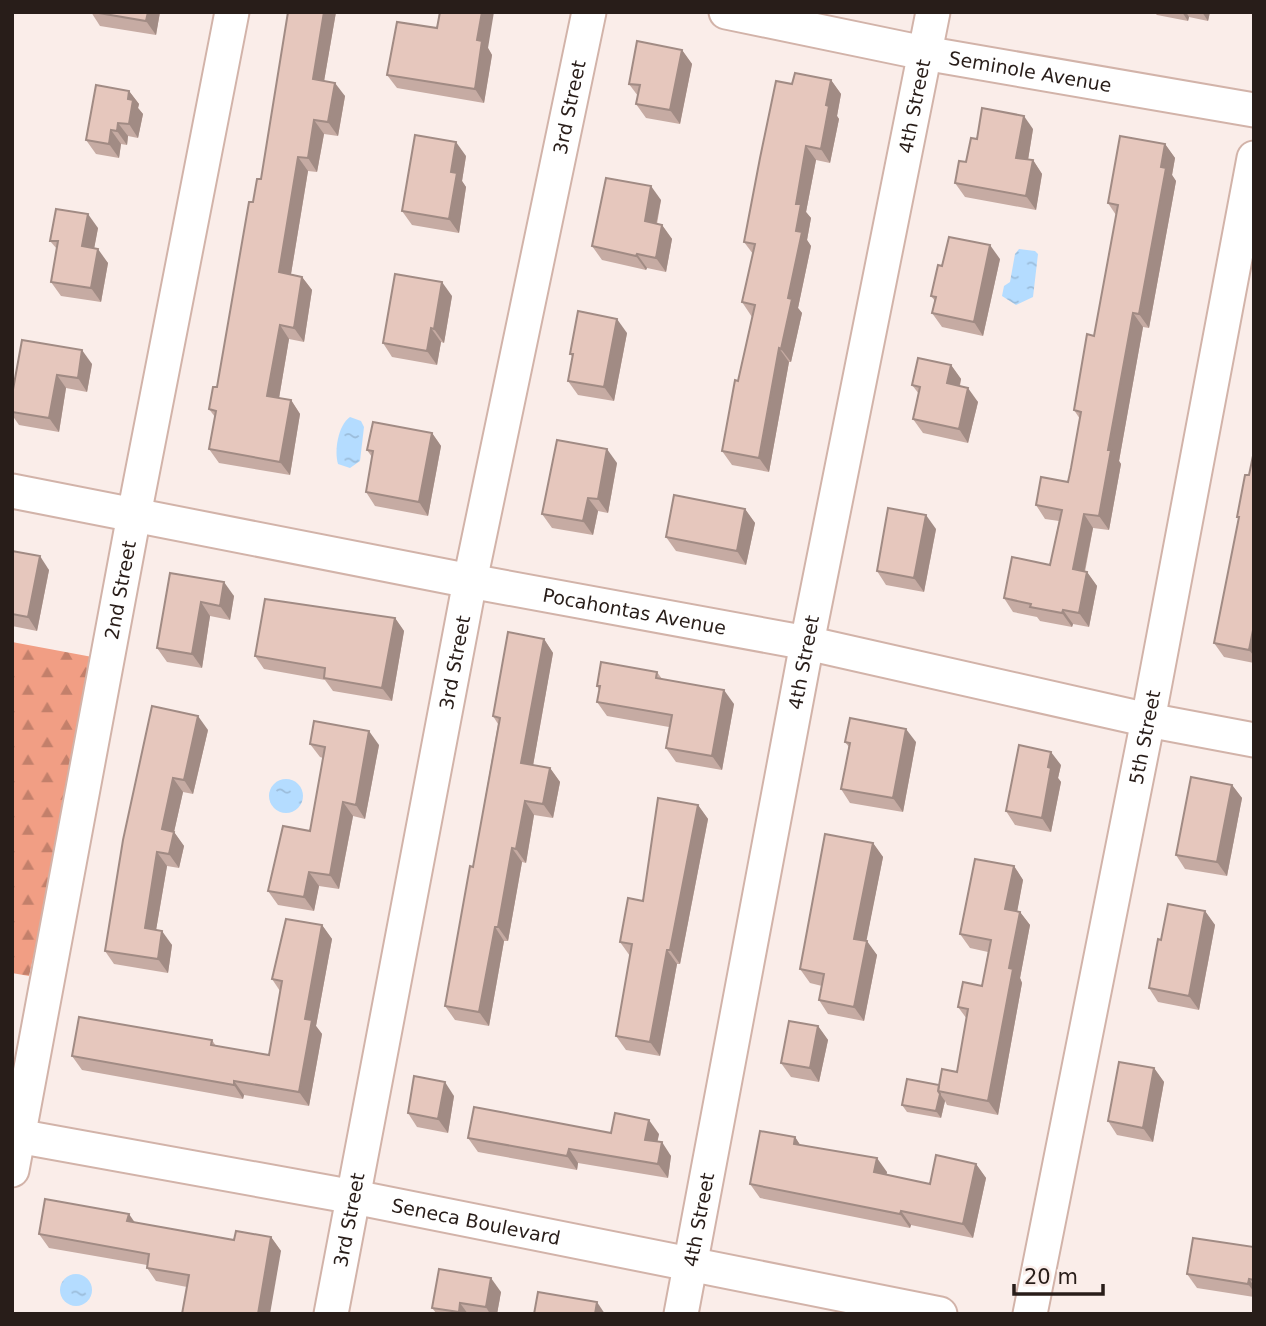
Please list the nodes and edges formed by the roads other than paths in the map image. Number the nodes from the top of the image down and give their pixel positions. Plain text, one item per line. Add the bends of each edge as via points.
1 (232, 12) edge
2 (589, 12) edge
3 (726, 12) edge
4 (933, 12) edge
5 (924, 53) junction
6 (1254, 110) edge
7 (1254, 158) edge
8 (12, 491) edge
9 (134, 515) junction
10 (470, 581) junction
11 (807, 643) junction
12 (1147, 720) junction
13 (1254, 740) edge
14 (16, 1136) edge
15 (12, 1170) edge
16 (354, 1198) junction
17 (691, 1265) junction
18 (331, 1314) edge
19 (681, 1314) edge
20 (940, 1314) edge
21 (1030, 1314) edge

1 - 9 street, 2nd Street
2 - 10 street, 3rd Street
3 - 5 street, Seminole Avenue
4 - 5 street, 4th Street
5 - 6 street, Seminole Avenue
5 - 11 street, 4th Street
7 - 12 street, 5th Street
8 - 9 street, Pocahontas Avenue
9 - 10 street, Pocahontas Avenue
9 - 14 street, 2nd Street
10 - 11 street, Pocahontas Avenue
10 - 16 street, 3rd Street
11 - 12 street, Pocahontas Avenue
11 - 17 street, 4th Street
12 - 13 street, Pocahontas Avenue
12 - 21 street, 5th Street
14 - 15 street, 2nd Street
14 - 16 street, Seneca Boulevard
16 - 17 street, Seneca Boulevard
16 - 18 street, 3rd Street
17 - 19 street, 4th Street
17 - 20 street, Seneca Boulevard

